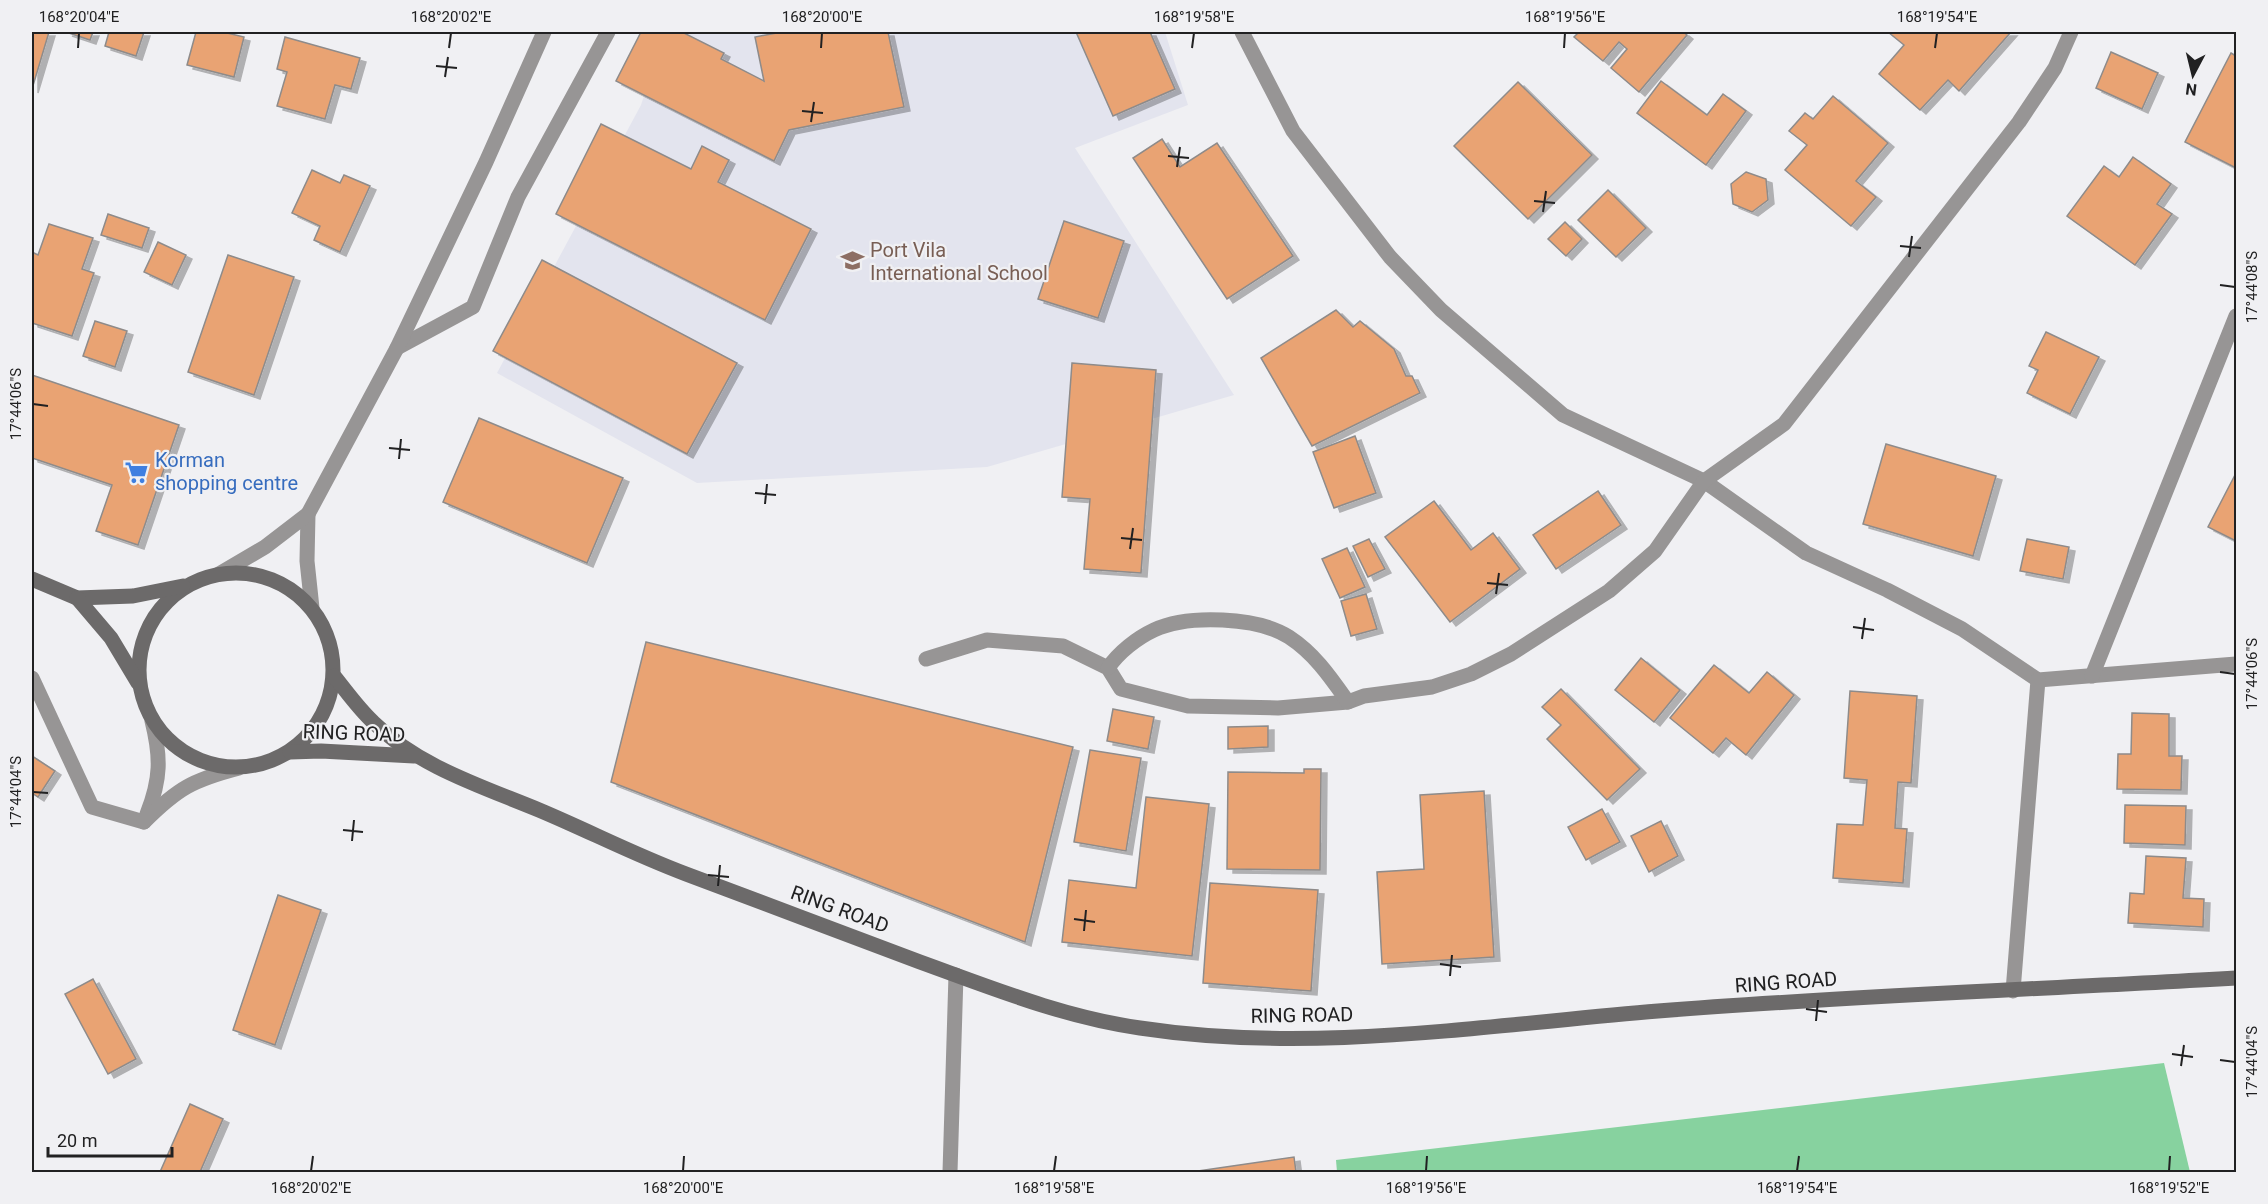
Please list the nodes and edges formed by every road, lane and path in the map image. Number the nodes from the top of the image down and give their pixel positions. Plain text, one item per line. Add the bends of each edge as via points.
1 (544, 32) edge
2 (608, 32) edge
3 (1242, 32) edge
4 (2071, 32) edge
5 (2236, 316) edge
6 (398, 348) junction
7 (1704, 481) junction
8 (308, 514) junction
9 (219, 574) junction
10 (32, 579) edge
11 (187, 585) junction
12 (77, 598) junction
13 (312, 608) junction
14 (926, 659) dead end
15 (2236, 664) edge
16 (1108, 668) junction
17 (334, 676) junction
18 (2092, 676) junction
19 (32, 678) edge
20 (2038, 680) junction
21 (139, 685) junction
22 (1348, 702) junction
23 (152, 721) junction
24 (290, 752) junction
25 (417, 757) junction
26 (240, 768) junction
27 (144, 822) junction
28 (956, 975) junction
29 (2236, 978) edge
30 (2013, 991) junction
31 (950, 1173) edge

1 - 6 street
2 - 6 street via 518,197 473,307
3 - 7 street via 1293,131 1390,256 1440,310 1563,415
4 - 7 street via 2055,68 2019,122 1784,424
5 - 18 street
6 - 8 street
7 - 20 street via 1806,553 1962,629
7 - 22 street via 1655,551 1609,591 1511,654 1471,674 1432,687 1364,696
8 - 9 street via 265,547
8 - 13 street
9 - 11 main road
9 - 13 main road via 253,574 286,586
10 - 12 main road
11 - 12 main road via 133,596
11 - 21 main road via 164,604 147,627 139,656
12 - 21 main road via 111,638
13 - 17 main road via 330,640
14 - 16 street via 987,640 1063,646
15 - 18 street
16 - 22 street via 1121,689 1188,706 1278,708
16 - 22 street via 1137,639 1157,628 1238,620 1269,627 1289,637 1310,653
17 - 24 main road via 328,706 312,732
17 - 25 main road, RING ROAD via 372,721
18 - 20 street
19 - 27 street via 92,807
20 - 30 street
21 - 23 main road
23 - 26 main road via 168,741 189,756 214,765
23 - 27 street via 159,768 156,791
24 - 25 main road, RING ROAD
24 - 26 main road via 266,764
25 - 28 main road, RING ROAD via 635,855
26 - 27 street via 191,783 169,797
28 - 30 main road, RING ROAD via 1094,1020 1230,1037 1431,1032 1663,1011
28 - 31 street
29 - 30 main road, RING ROAD

